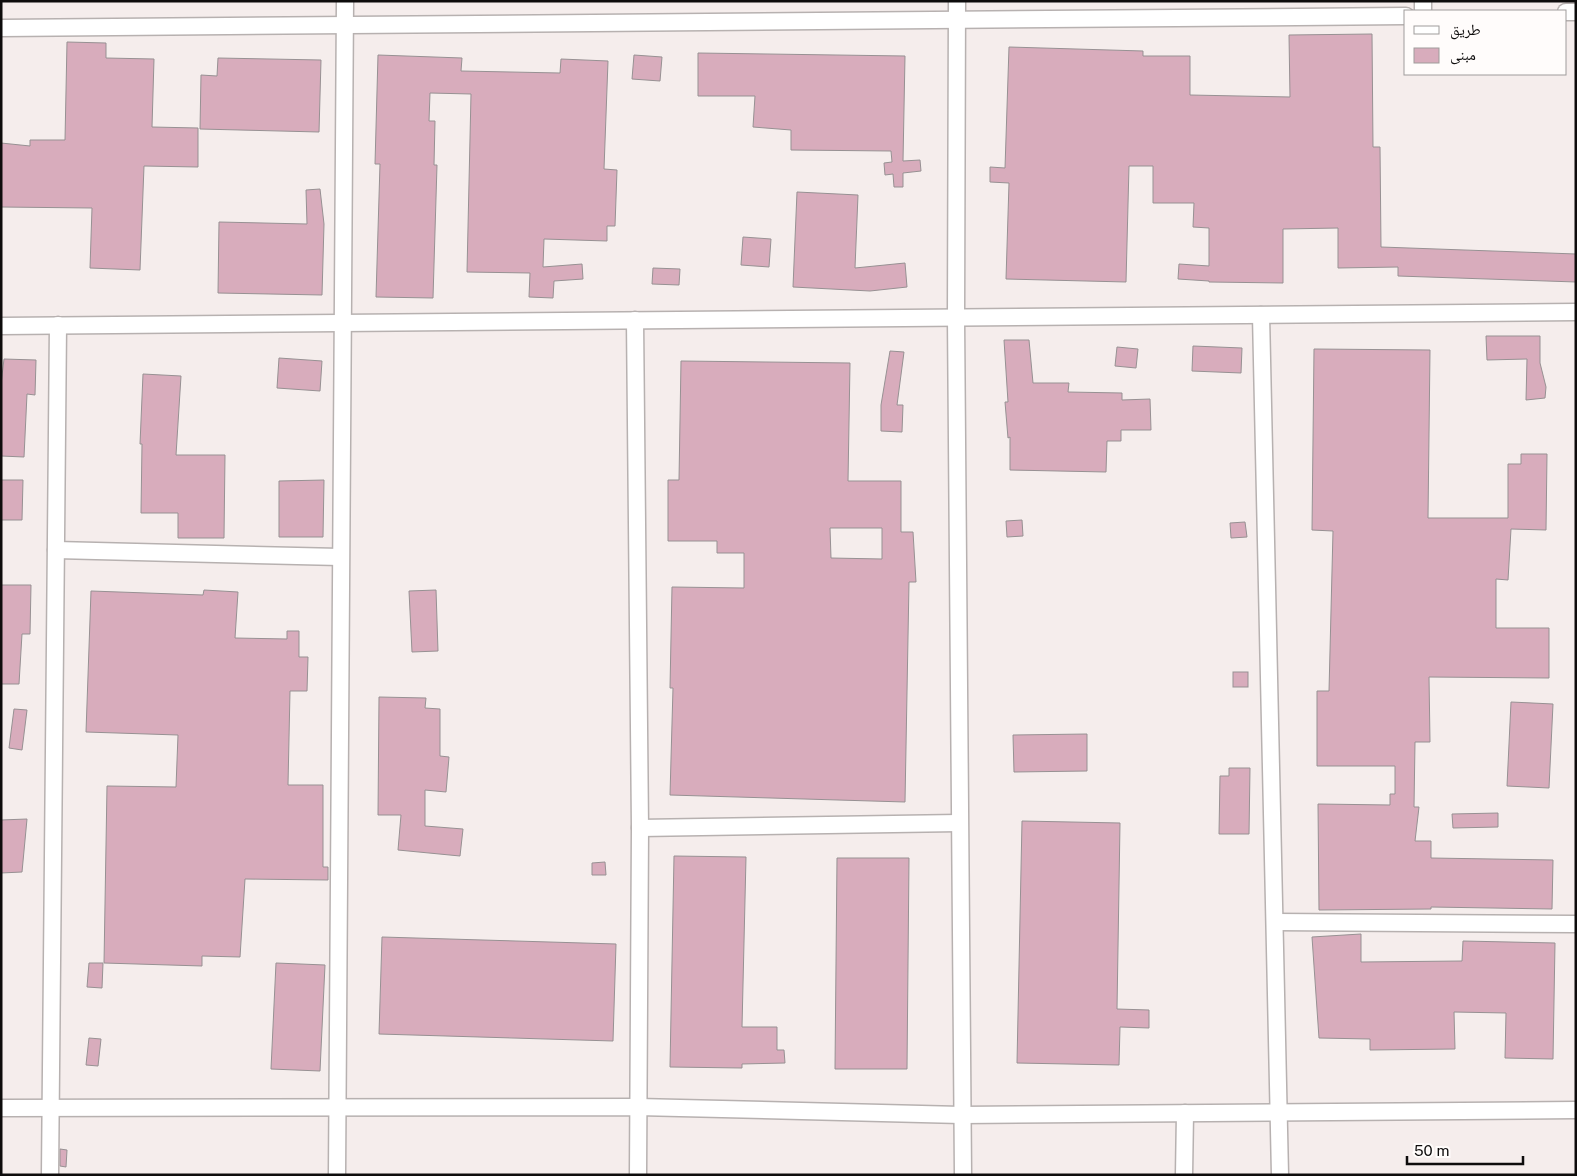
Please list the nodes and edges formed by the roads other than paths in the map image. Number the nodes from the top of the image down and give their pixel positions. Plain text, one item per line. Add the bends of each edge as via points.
1 (345, 1) edge
2 (957, 1) edge
3 (1404, 16) edge
4 (957, 19) junction
5 (344, 24) junction
6 (1, 28) edge
7 (1576, 312) edge
8 (1261, 315) junction
9 (956, 318) junction
10 (635, 320) junction
11 (342, 323) junction
12 (58, 325) junction
13 (1, 326) edge
14 (56, 550) junction
15 (340, 557) junction
16 (959, 823) junction
17 (640, 828) junction
18 (1275, 922) junction
19 (1576, 924) edge
20 (338, 1106) junction
21 (638, 1107) junction
22 (1, 1108) edge
23 (51, 1108) junction
24 (1576, 1110) edge
25 (1279, 1112) junction
26 (1185, 1113) junction
27 (961, 1115) junction
28 (50, 1175) edge
29 (337, 1175) edge
30 (638, 1175) edge
31 (963, 1175) edge
32 (1184, 1175) edge
33 (1280, 1175) edge

1 - 5 street
2 - 4 street
3 - 4 street
4 - 5 street
4 - 9 street
5 - 6 street
5 - 11 street
7 - 8 street
8 - 9 street
8 - 18 street
9 - 10 street
9 - 16 street
10 - 11 street
10 - 17 street
11 - 12 street
11 - 15 street
12 - 13 street
12 - 14 street
14 - 15 street
14 - 23 street
15 - 20 street
16 - 17 street
16 - 27 street
17 - 21 street
18 - 19 street
18 - 25 street
20 - 21 street
20 - 23 street
20 - 29 street
21 - 27 street
21 - 30 street
22 - 23 street
23 - 28 street
24 - 25 street
25 - 26 street
25 - 33 street
26 - 27 street
26 - 32 street
27 - 31 street

